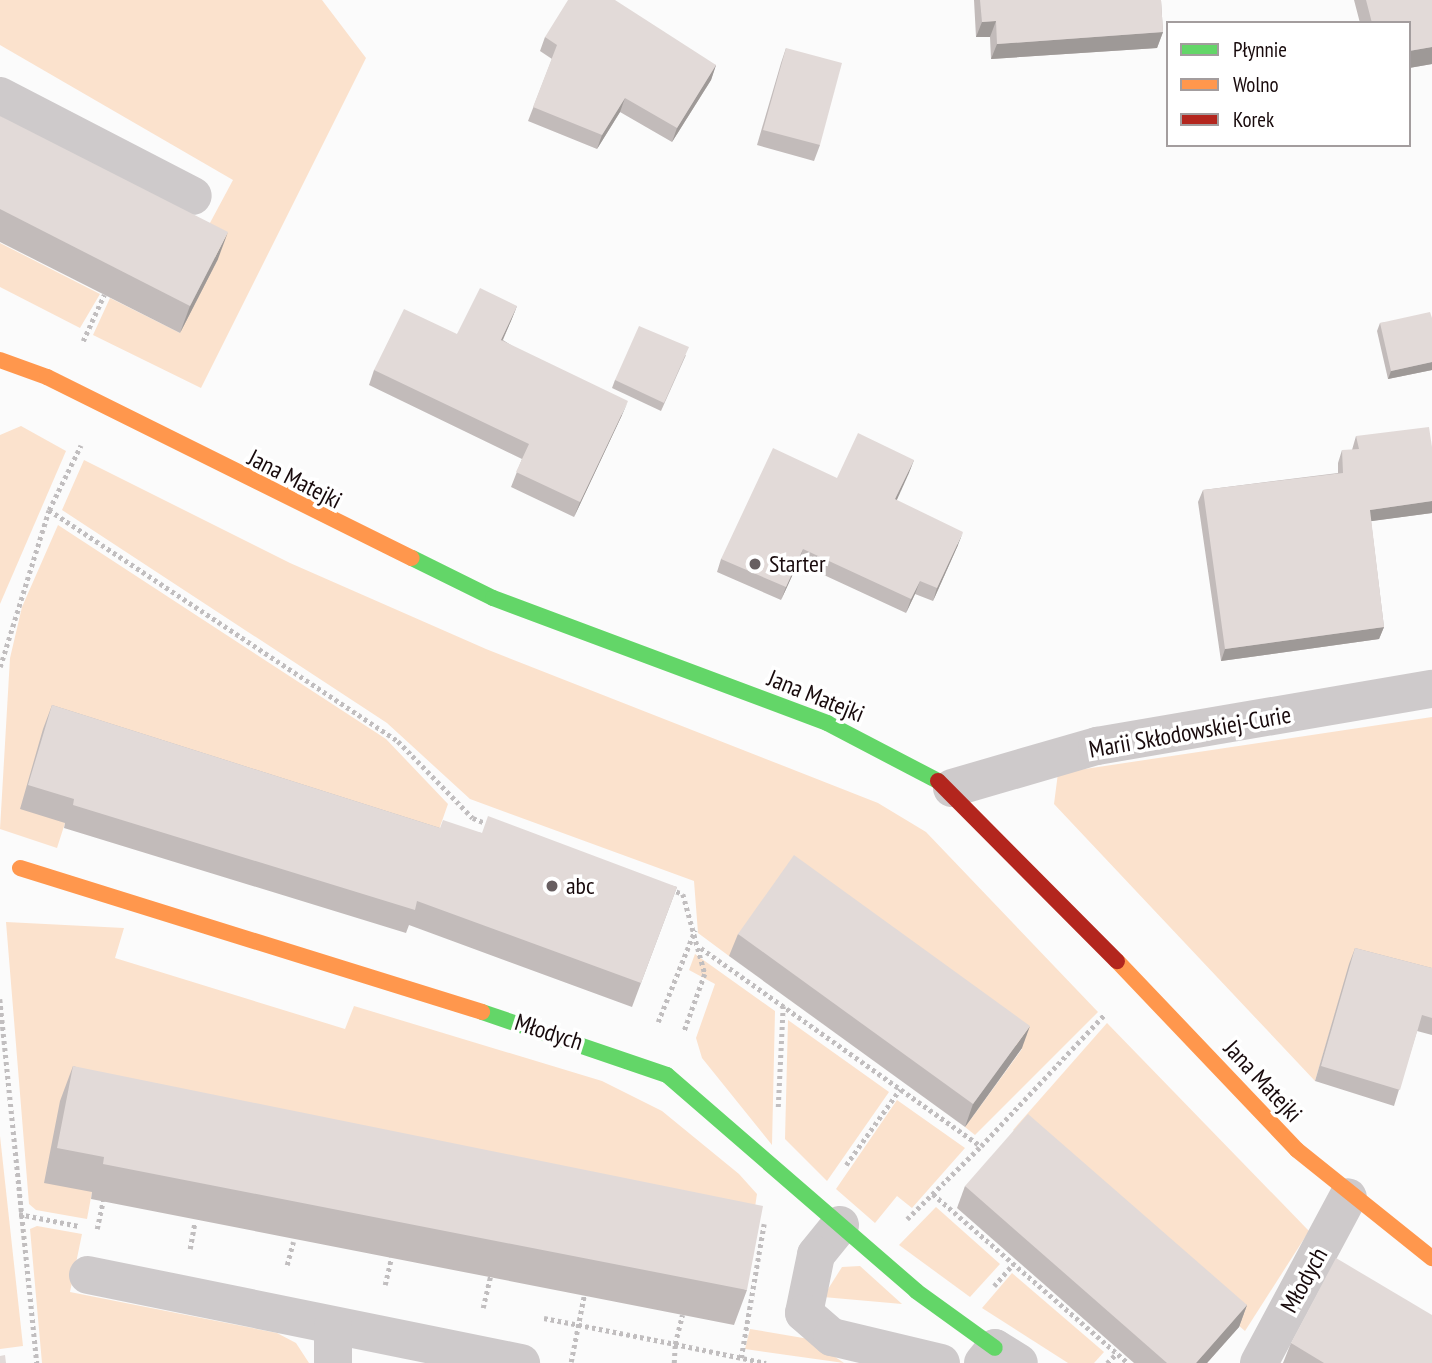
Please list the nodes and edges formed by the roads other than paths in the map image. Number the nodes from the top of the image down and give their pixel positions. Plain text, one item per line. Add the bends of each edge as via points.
1 (0, 96) edge
2 (193, 195) dead end
3 (0, 343) edge
4 (0, 360) edge
5 (47, 377) junction
6 (1432, 689) edge
7 (952, 788) junction
8 (20, 868) dead end
9 (1348, 1197) junction
10 (840, 1225) junction
11 (1432, 1258) edge
12 (88, 1275) dead end
13 (333, 1326) junction
14 (999, 1358) edge
15 (333, 1363) edge
16 (521, 1363) edge
17 (941, 1363) edge
18 (1259, 1363) edge

1 - 2 street
3 - 5 street, Jana Matejki
4 - 5 street, Jana Matejki
5 - 7 street, Jana Matejki via 442,576 827,723
6 - 7 street, Marii Skłodowskiej-Curie via 1097,746
7 - 9 street, Jana Matejki
8 - 10 street, Młodych via 410,987 667,1076
9 - 11 street, Jana Matejki
9 - 18 street, Młodych
10 - 14 street, Młodych
10 - 17 street via 816,1255 804,1313 832,1337
12 - 13 street
13 - 15 street
13 - 16 street

